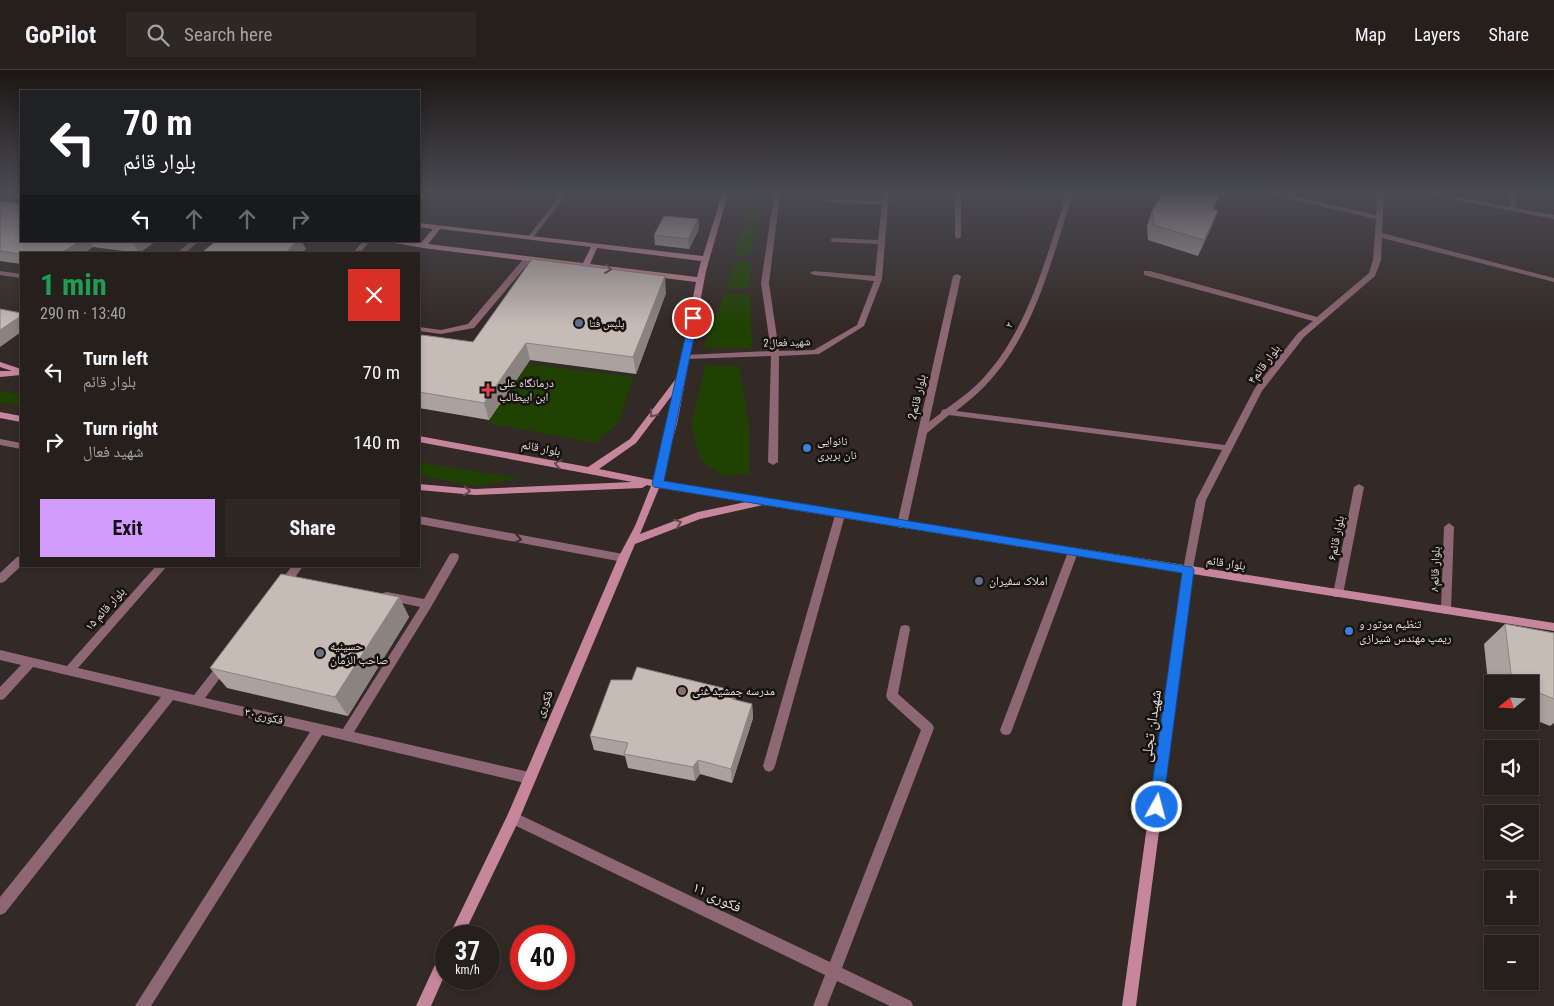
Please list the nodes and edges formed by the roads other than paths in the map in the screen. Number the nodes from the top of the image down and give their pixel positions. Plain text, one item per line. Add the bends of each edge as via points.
1 (430, 238) edge
2 (530, 238) edge
3 (712, 238) edge
4 (772, 238) edge
5 (881, 238) edge
6 (1054, 238) edge
7 (1380, 238) edge
8 (1390, 238) edge
9 (833, 240) dead end
10 (195, 242) edge
11 (366, 242) edge
12 (393, 242) edge
13 (881, 242) junction
14 (423, 246) junction
15 (595, 246) junction
16 (182, 252) edge
17 (357, 252) edge
18 (528, 259) junction
19 (706, 260) junction
20 (585, 266) junction
21 (0, 273) edge
22 (814, 273) dead end
23 (1147, 273) dead end
24 (20, 276) edge
25 (957, 276) dead end
26 (878, 279) junction
27 (700, 280) junction
28 (1554, 280) edge
29 (1319, 320) junction
30 (420, 329) edge
31 (775, 354) junction
32 (686, 357) junction
33 (0, 364) edge
34 (20, 373) edge
35 (20, 373) edge
36 (0, 374) edge
37 (682, 375) junction
38 (945, 412) junction
39 (0, 415) edge
40 (20, 419) edge
41 (922, 432) junction
42 (420, 440) edge
43 (0, 442) edge
44 (20, 446) edge
45 (1228, 448) junction
46 (772, 462) dead end
47 (590, 470) junction
48 (658, 484) junction
49 (420, 487) edge
50 (1359, 487) dead end
51 (766, 502) junction
52 (840, 515) junction
53 (420, 520) edge
54 (902, 525) junction
55 (1448, 527) dead end
56 (633, 541) junction
57 (1074, 552) junction
58 (454, 557) dead end
59 (623, 558) junction
60 (20, 561) edge
61 (161, 567) edge
62 (298, 567) edge
63 (1188, 570) junction
64 (0, 579) edge
65 (279, 592) edge
66 (378, 594) edge
67 (1338, 594) junction
68 (427, 604) junction
69 (1446, 610) junction
70 (1554, 627) edge
71 (905, 629) dead end
72 (232, 654) edge
73 (0, 655) edge
74 (31, 662) junction
75 (69, 671) junction
76 (170, 694) junction
77 (0, 695) edge
78 (196, 701) junction
79 (319, 729) junction
80 (1006, 730) dead end
81 (346, 735) junction
82 (769, 766) dead end
83 (528, 778) junction
84 (513, 818) junction
85 (0, 908) edge
86 (461, 925) edge
87 (835, 971) junction
88 (435, 980) edge
89 (142, 1006) edge
90 (423, 1006) edge
91 (820, 1006) edge
92 (906, 1006) edge
93 (1130, 1006) edge

1 - 14 street
2 - 15 street
3 - 19 street, فکوری
4 - 31 street via 765,283
5 - 13 street, شهید فعال2
6 - 38 street, ۲ via 1028,314 1002,361 989,377
7 - 29 street, بلوار قائم۴ via 1372,274
8 - 28 street
9 - 13 street
10 - 16 street
11 - 17 street
12 - 14 street
13 - 26 street, شهید فعال2
14 - 18 street
15 - 19 street
15 - 20 street
18 - 20 street
18 - 30 street via 471,326 441,332
19 - 27 street, فکوری
20 -> 27 street
21 - 24 street
22 - 26 street
23 - 29 street
25 - 41 street, 2بلوار قائم
26 - 31 street, شهید فعال2 via 860,326 816,352
27 - 32 street, فکوری
29 - 45 street, بلوار قائم۴ via 1301,335 1264,381
31 - 32 street, شهید فعال2
31 - 46 street
32 - 37 street, فکوری
33 - 34 street
35 - 36 street
37 -> 47 street via 633,441
37 - 48 street, فکوری
38 - 41 street, ۲
38 - 45 street
39 - 40 street
41 - 54 street, 2بلوار قائم
47 -> 42 street, بلوار قائم
43 - 44 street
45 - 63 street, بلوار قائم۴ via 1200,500
47 - 48 street, بلوار قائم
49 -> 48 street, بلوار قائم via 475,492
48 - 51 street, بلوار قائم
48 - 56 street, فکوری
50 - 67 street, بلوار قائم۶
51 - 52 street, بلوار قائم
56 -> 51 street via 698,516
52 - 54 street, بلوار قائم
52 - 82 street
53 -> 59 street
54 - 57 street, بلوار قائم
55 - 69 street, بلوار قائم۸
56 - 59 street, فکوری
57 - 63 street, بلوار قائم
57 - 80 street
58 - 68 street
59 - 83 street, فکوری
60 - 64 street
61 - 75 street, بلوار قائم ۱۵
62 - 65 street via 296,577
63 - 67 street, بلوار قائم
63 - 93 street, شهیدان تجلی
66 - 68 street
67 - 69 street, بلوار قائم
68 - 81 street
69 - 70 street, بلوار قائم
71 - 87 street via 892,696 928,728
72 - 78 street
73 - 74 street, فکوری۳۰
74 - 75 street, فکوری۳۰
74 - 77 street
75 - 76 street, فکوری۳۰
76 - 78 street, فکوری۳۰
76 - 85 street
78 - 79 street, فکوری۳۰
79 - 81 street, فکوری۳۰
79 - 89 street
81 - 83 street, فکوری۳۰
83 - 84 street, فکوری
84 - 86 street, فکوری
84 - 87 street, فکوری ۱۱
87 - 91 street
87 - 92 street, فکوری ۱۱
88 - 90 street

